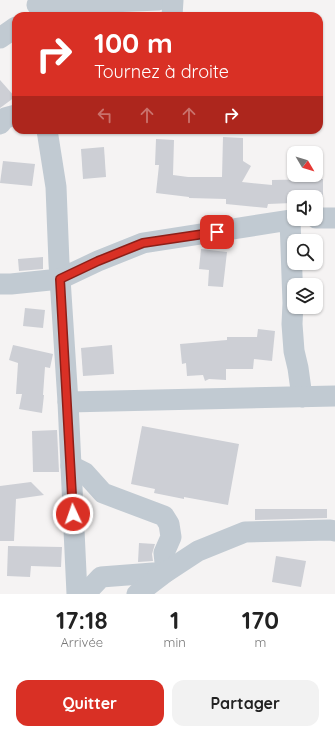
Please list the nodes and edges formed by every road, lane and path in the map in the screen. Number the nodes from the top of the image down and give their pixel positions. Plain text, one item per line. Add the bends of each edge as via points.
1 (159, 0) edge
2 (174, 0) edge
3 (38, 7) edge
4 (172, 12) edge
5 (12, 30) edge
6 (0, 38) edge
7 (12, 116) edge
8 (0, 124) edge
9 (48, 134) edge
10 (323, 218) edge
11 (335, 218) edge
12 (287, 221) edge
13 (298, 226) edge
14 (60, 279) junction
15 (0, 284) edge
16 (302, 396) junction
17 (335, 396) edge
18 (68, 402) junction
19 (71, 466) junction
20 (335, 531) edge
21 (166, 572) junction
22 (77, 594) edge
23 (86, 594) edge
24 (137, 594) edge

1 - 3 street
2 - 4 street
5 - 6 street
7 - 8 street via 5,118
9 - 14 street via 56,187
10 - 11 street
12 - 14 street via 143,243
13 - 16 street via 292,324
14 - 15 street
14 - 18 street
16 - 17 street
16 - 18 street
18 - 19 street
19 - 21 street via 85,473 103,493 164,516 169,524 171,537 164,553
19 - 22 street
20 - 21 street via 245,532 198,550
21 - 23 street via 101,577
21 - 24 street

